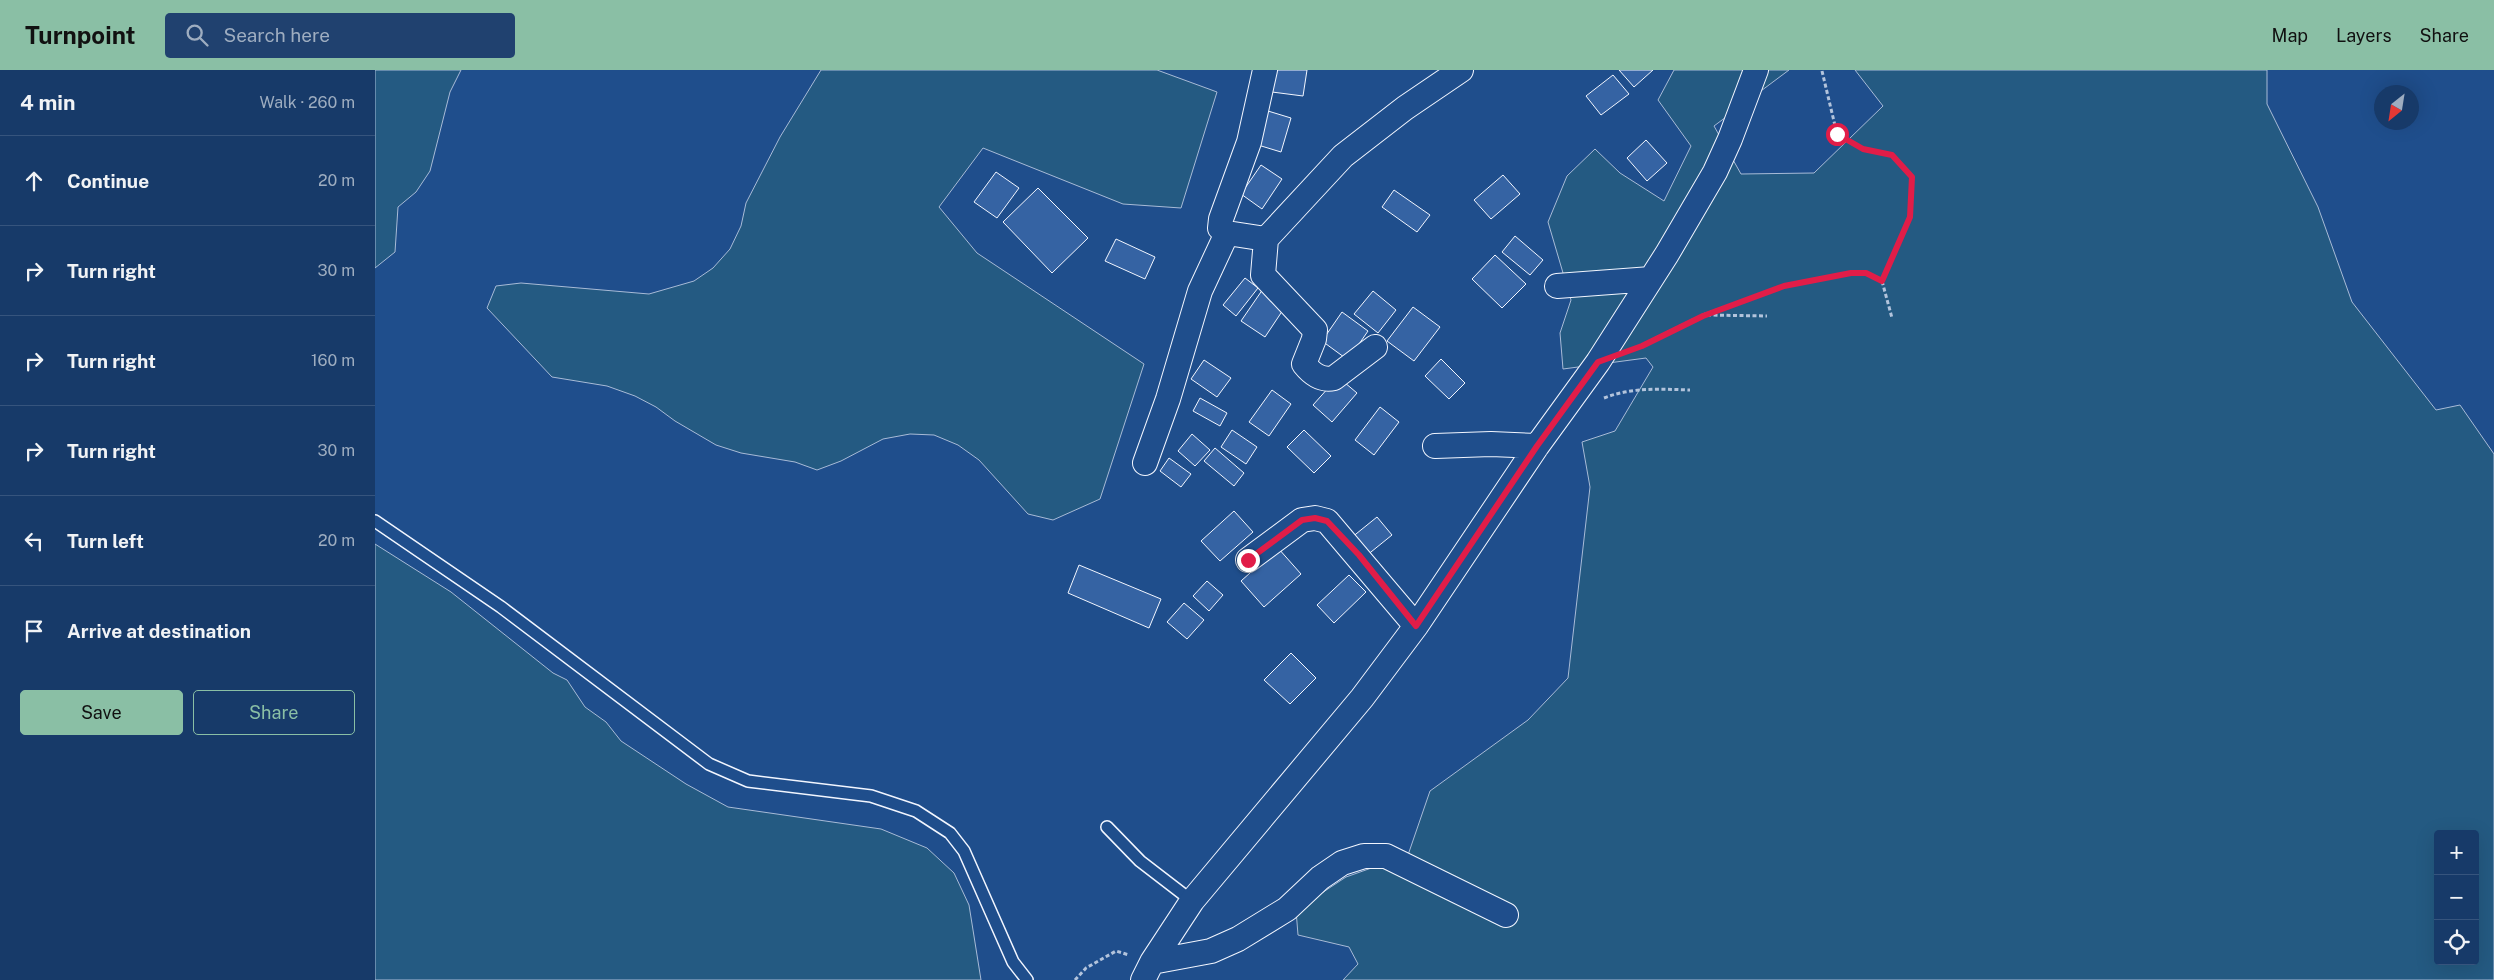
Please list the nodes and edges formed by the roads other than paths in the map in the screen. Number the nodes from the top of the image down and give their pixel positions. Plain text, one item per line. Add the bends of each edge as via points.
1 (1265, 70) edge
2 (1461, 70) edge
3 (1756, 70) edge
4 (1227, 233) junction
5 (1266, 239) junction
6 (1651, 279) junction
7 (1557, 286) dead end
8 (1375, 347) dead end
9 (1435, 446) dead end
10 (1537, 446) junction
11 (1145, 463) dead end
12 (375, 521) edge
13 (1248, 560) dead end
14 (1416, 626) junction
15 (1107, 827) dead end
16 (1191, 901) junction
17 (1506, 916) dead end
18 (1147, 971) edge
19 (1027, 980) edge

1 - 4 street via 1249,142 1219,225
2 - 5 street via 1343,156
3 - 6 street via 1731,139 1715,172
4 - 5 street
4 - 11 street via 1200,291
5 - 8 street via 1263,275 1315,330 1304,364 1311,372 1327,380 1334,378
6 - 7 street
6 - 10 street via 1598,362
9 - 10 street
10 - 14 street
12 - 19 lane via 501,607 709,764 748,781 871,796 916,812 950,833 964,851 1013,962
13 - 14 street via 1302,520 1315,518 1327,521
14 - 16 street via 1362,698
15 - 16 lane via 1140,861
16 - 18 street
17 - 18 street via 1386,856 1364,856 1343,863 1320,878 1287,909 1238,938

